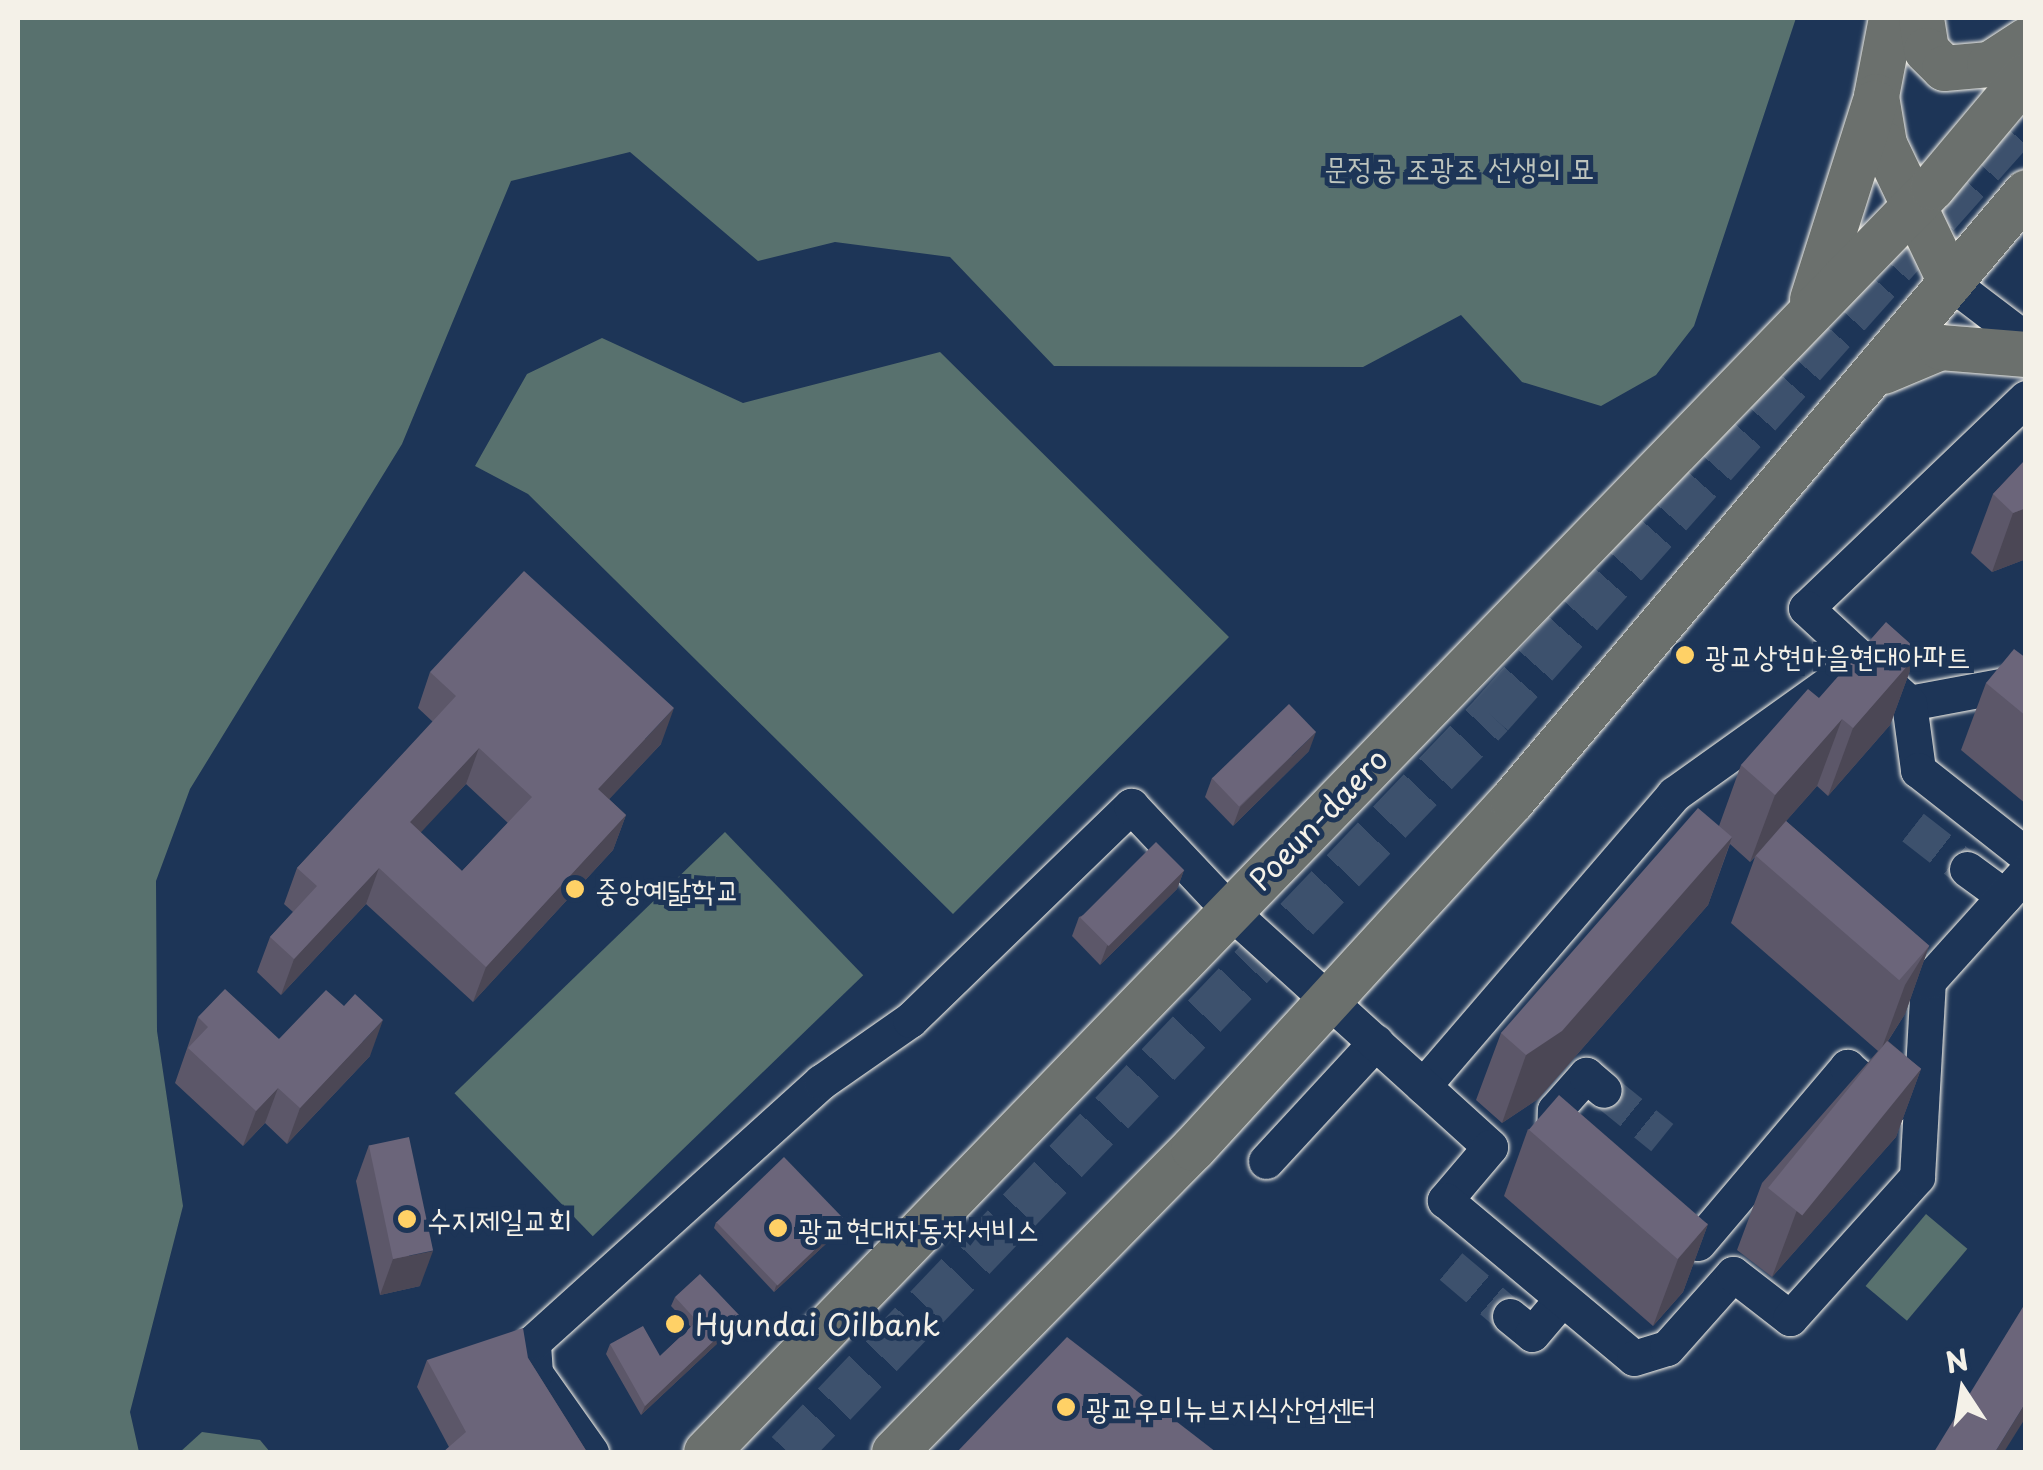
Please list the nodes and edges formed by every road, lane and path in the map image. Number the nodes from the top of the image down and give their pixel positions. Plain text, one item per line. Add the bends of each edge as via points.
1 (1891, 18) edge
2 (1921, 18) edge
3 (2026, 40) edge
4 (2026, 75) edge
5 (1876, 96) junction
6 (2026, 192) edge
7 (1910, 209) junction
8 (1950, 282) junction
9 (1807, 314) junction
10 (2026, 340) edge
11 (2026, 354) edge
12 (1872, 376) junction
13 (2026, 398) edge
14 (1863, 658) junction
15 (2026, 682) edge
16 (1909, 703) junction
17 (2026, 855) edge
18 (1967, 869) tunnel mouth
19 (2015, 884) edge
20 (1230, 911) junction
21 (1899, 956) edge
22 (1928, 981) junction
23 (1329, 1000) junction
24 (1376, 1042) junction
25 (1423, 1086) junction
26 (1604, 1090) dead end
27 (1924, 1132) junction
28 (1490, 1147) junction
29 (1266, 1162) dead end
30 (1669, 1218) edge
31 (1698, 1242) junction
32 (1733, 1274) junction
33 (1560, 1301) junction
34 (1510, 1316) tunnel mouth
35 (591, 1452) edge
36 (706, 1452) edge
37 (894, 1452) edge

1 - 5 main road
2 - 3 main road via 1926,50 1944,68 1988,64
4 - 7 main road, Poeun-daero
5 - 7 main road
5 - 9 main road
6 - 8 main road
7 - 8 main road
7 - 9 main road, Poeun-daero
8 - 10 street
8 - 12 main road
9 - 20 main road, Poeun-daero
11 - 12 main road via 1940,347
12 - 23 main road
13 - 14 street via 1806,608
14 - 16 street
14 - 25 street via 1674,794
15 - 16 street
16 - 17 street via 1918,770
18 - 19 street
19 - 22 street
20 - 23 street
20 - 35 street via 1131,806 910,1020 820,1082 533,1342 535,1373
20 - 36 main road, Poeun-daero
21 - 22 street
22 - 27 street
23 - 24 street
23 - 37 main road
24 - 25 street
24 - 29 street
25 - 28 street
26 - 28 street via 1586,1075 1554,1110 1569,1139
27 - 31 street via 1848,1068
27 - 32 street via 1916,1176 1790,1318
28 - 33 street via 1445,1200
30 - 31 street
31 - 32 street
32 - 33 street via 1667,1348 1634,1358
33 - 34 street via 1532,1334

